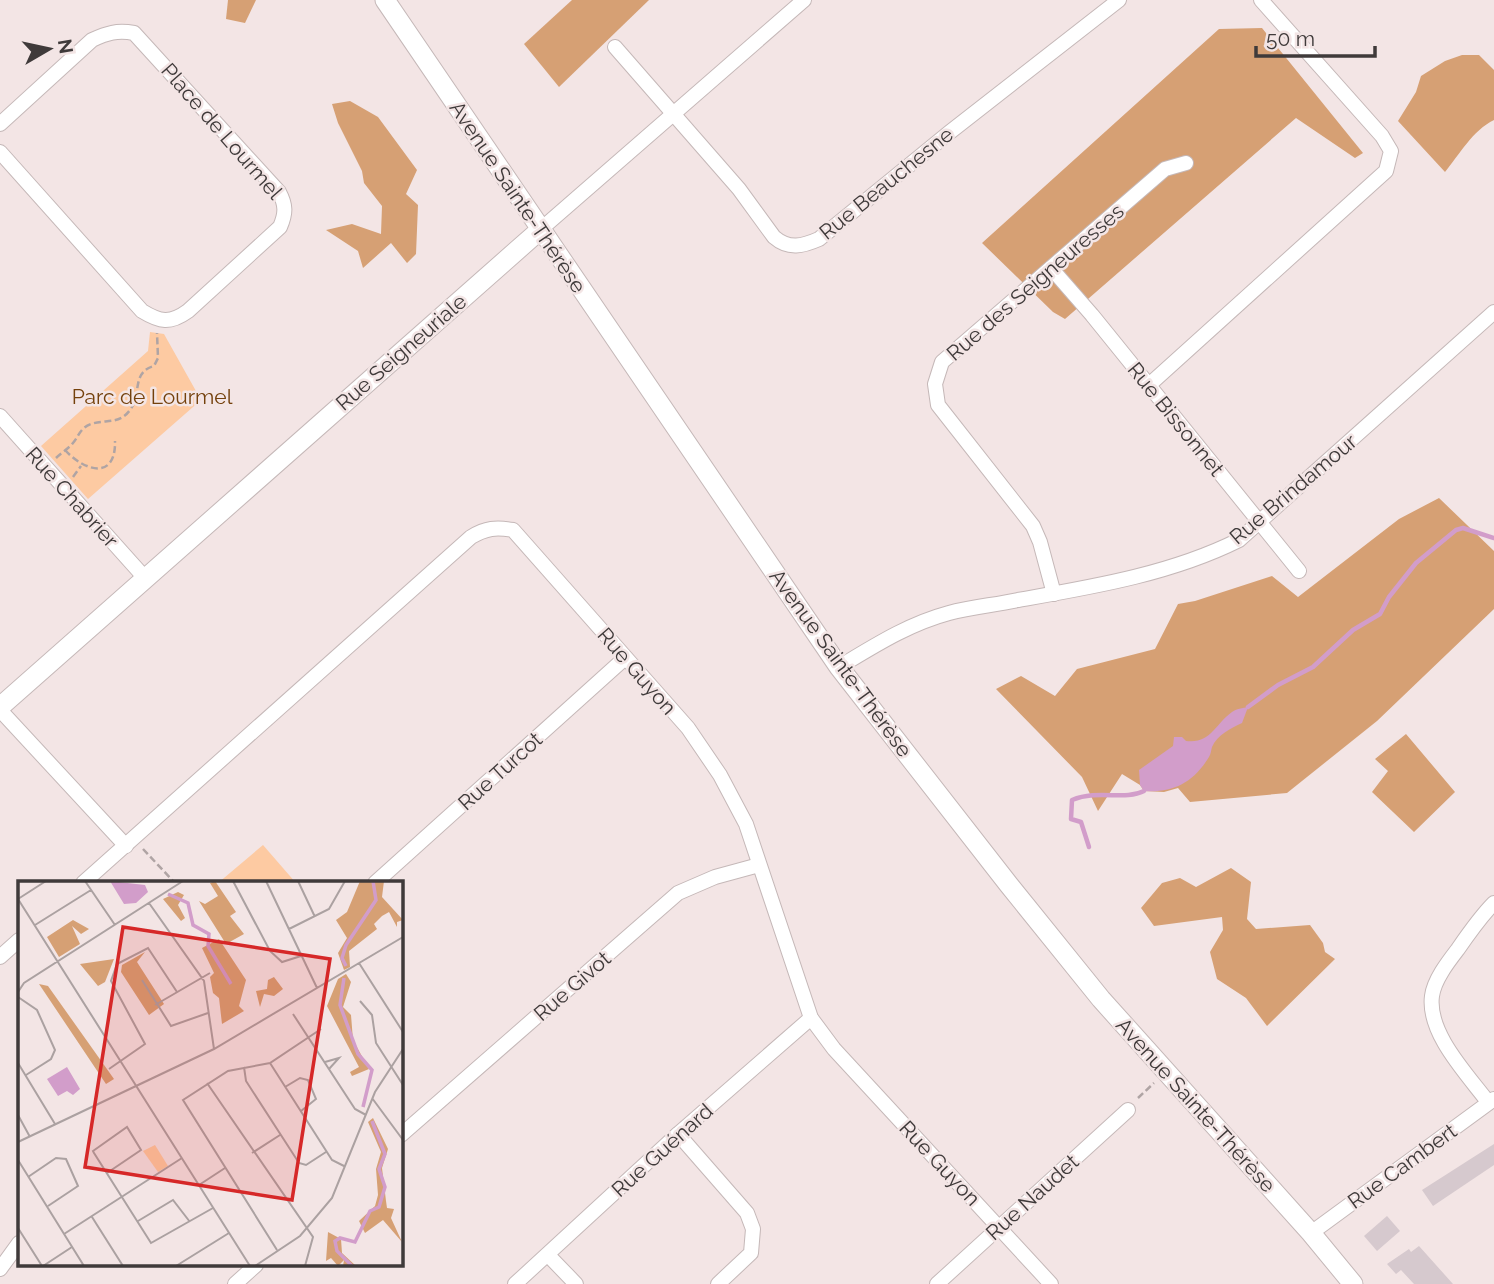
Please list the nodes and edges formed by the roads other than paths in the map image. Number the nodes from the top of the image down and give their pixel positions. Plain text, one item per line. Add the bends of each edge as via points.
1 (384, 0) edge
2 (804, 0) edge
3 (1118, 0) edge
4 (1261, 0) edge
5 (615, 47) dead end
6 (674, 113) junction
7 (0, 124) edge
8 (0, 152) edge
9 (1186, 163) dead end
10 (540, 230) junction
11 (1051, 268) junction
12 (1494, 312) edge
13 (1149, 385) junction
14 (0, 416) edge
15 (1259, 523) junction
16 (1299, 571) dead end
17 (145, 578) junction
18 (1054, 594) junction
19 (625, 658) junction
20 (839, 667) junction
21 (0, 708) edge
22 (130, 842) junction
23 (759, 865) junction
24 (85, 881) edge
25 (376, 881) edge
26 (1494, 903) edge
27 (18, 941) edge
28 (0, 957) edge
29 (811, 1018) junction
30 (1491, 1101) edge
31 (1128, 1110) road end
32 (402, 1134) edge
33 (678, 1134) junction
34 (999, 1226) junction
35 (1311, 1233) junction
36 (18, 1244) edge
37 (548, 1255) junction
38 (255, 1266) edge
39 (0, 1269) edge
40 (235, 1284) edge
41 (515, 1284) edge
42 (576, 1284) edge
43 (718, 1284) edge
44 (937, 1284) edge
45 (1051, 1284) edge
46 (1353, 1284) edge

1 - 10 street, Avenue Sainte-Thérèse
2 - 6 street, Rue Seigneuriale
3 - 6 street, Rue Beauchesne via 819,239 804,245 782,244 774,237
4 - 13 street via 1382,136 1391,151 1386,171
5 - 6 street
6 - 10 street, Rue Seigneuriale
7 - 8 street, Place de Lourmel via 92,40 120,30 134,33 279,192 285,215 280,226 188,311 178,319 156,320 142,311
9 - 11 street, Rue des Seigneuresses via 1165,169
10 - 17 street, Rue Seigneuriale
10 - 20 street, Avenue Sainte-Thérèse
11 - 13 street, Rue Bissonnet
11 - 18 street, Rue des Seigneuresses via 942,362 935,384 938,405 1033,526
12 - 15 street, Rue Brindamour
13 - 15 street, Rue Bissonnet
14 - 17 street, Rue Chabrier
15 - 16 street, Rue Bissonnet
15 - 18 street, Rue Brindamour via 1239,540 1192,561
17 - 21 street, Rue Seigneuriale
18 - 20 street, Rue Brindamour via 950,613 917,624
19 - 22 street, Rue Guyon via 513,530 486,528
19 - 23 street, Rue Guyon via 688,729 720,775 746,824
19 - 25 street, Rue Turcot
20 - 35 street, Avenue Sainte-Thérèse via 1101,999
21 - 22 street
22 - 24 street, Rue Guyon
23 - 29 street, Rue Guyon
23 - 32 street, Rue Givot via 678,893
26 - 30 street via 1444,969 1432,995 1434,1021 1451,1053
27 - 28 street
29 - 33 street, Rue Guénard
29 - 34 street, Rue Guyon
30 - 35 street, Rue Cambert
31 - 34 street, Rue Naudet
33 - 37 street, Rue Guénard
33 - 43 street via 747,1213 753,1229 751,1253
34 - 44 street, Rue Naudet
34 - 45 street, Rue Guyon
35 - 46 street, Avenue Sainte-Thérèse
36 - 39 street
37 - 41 street, Rue Guénard
37 - 42 street
38 - 40 street

